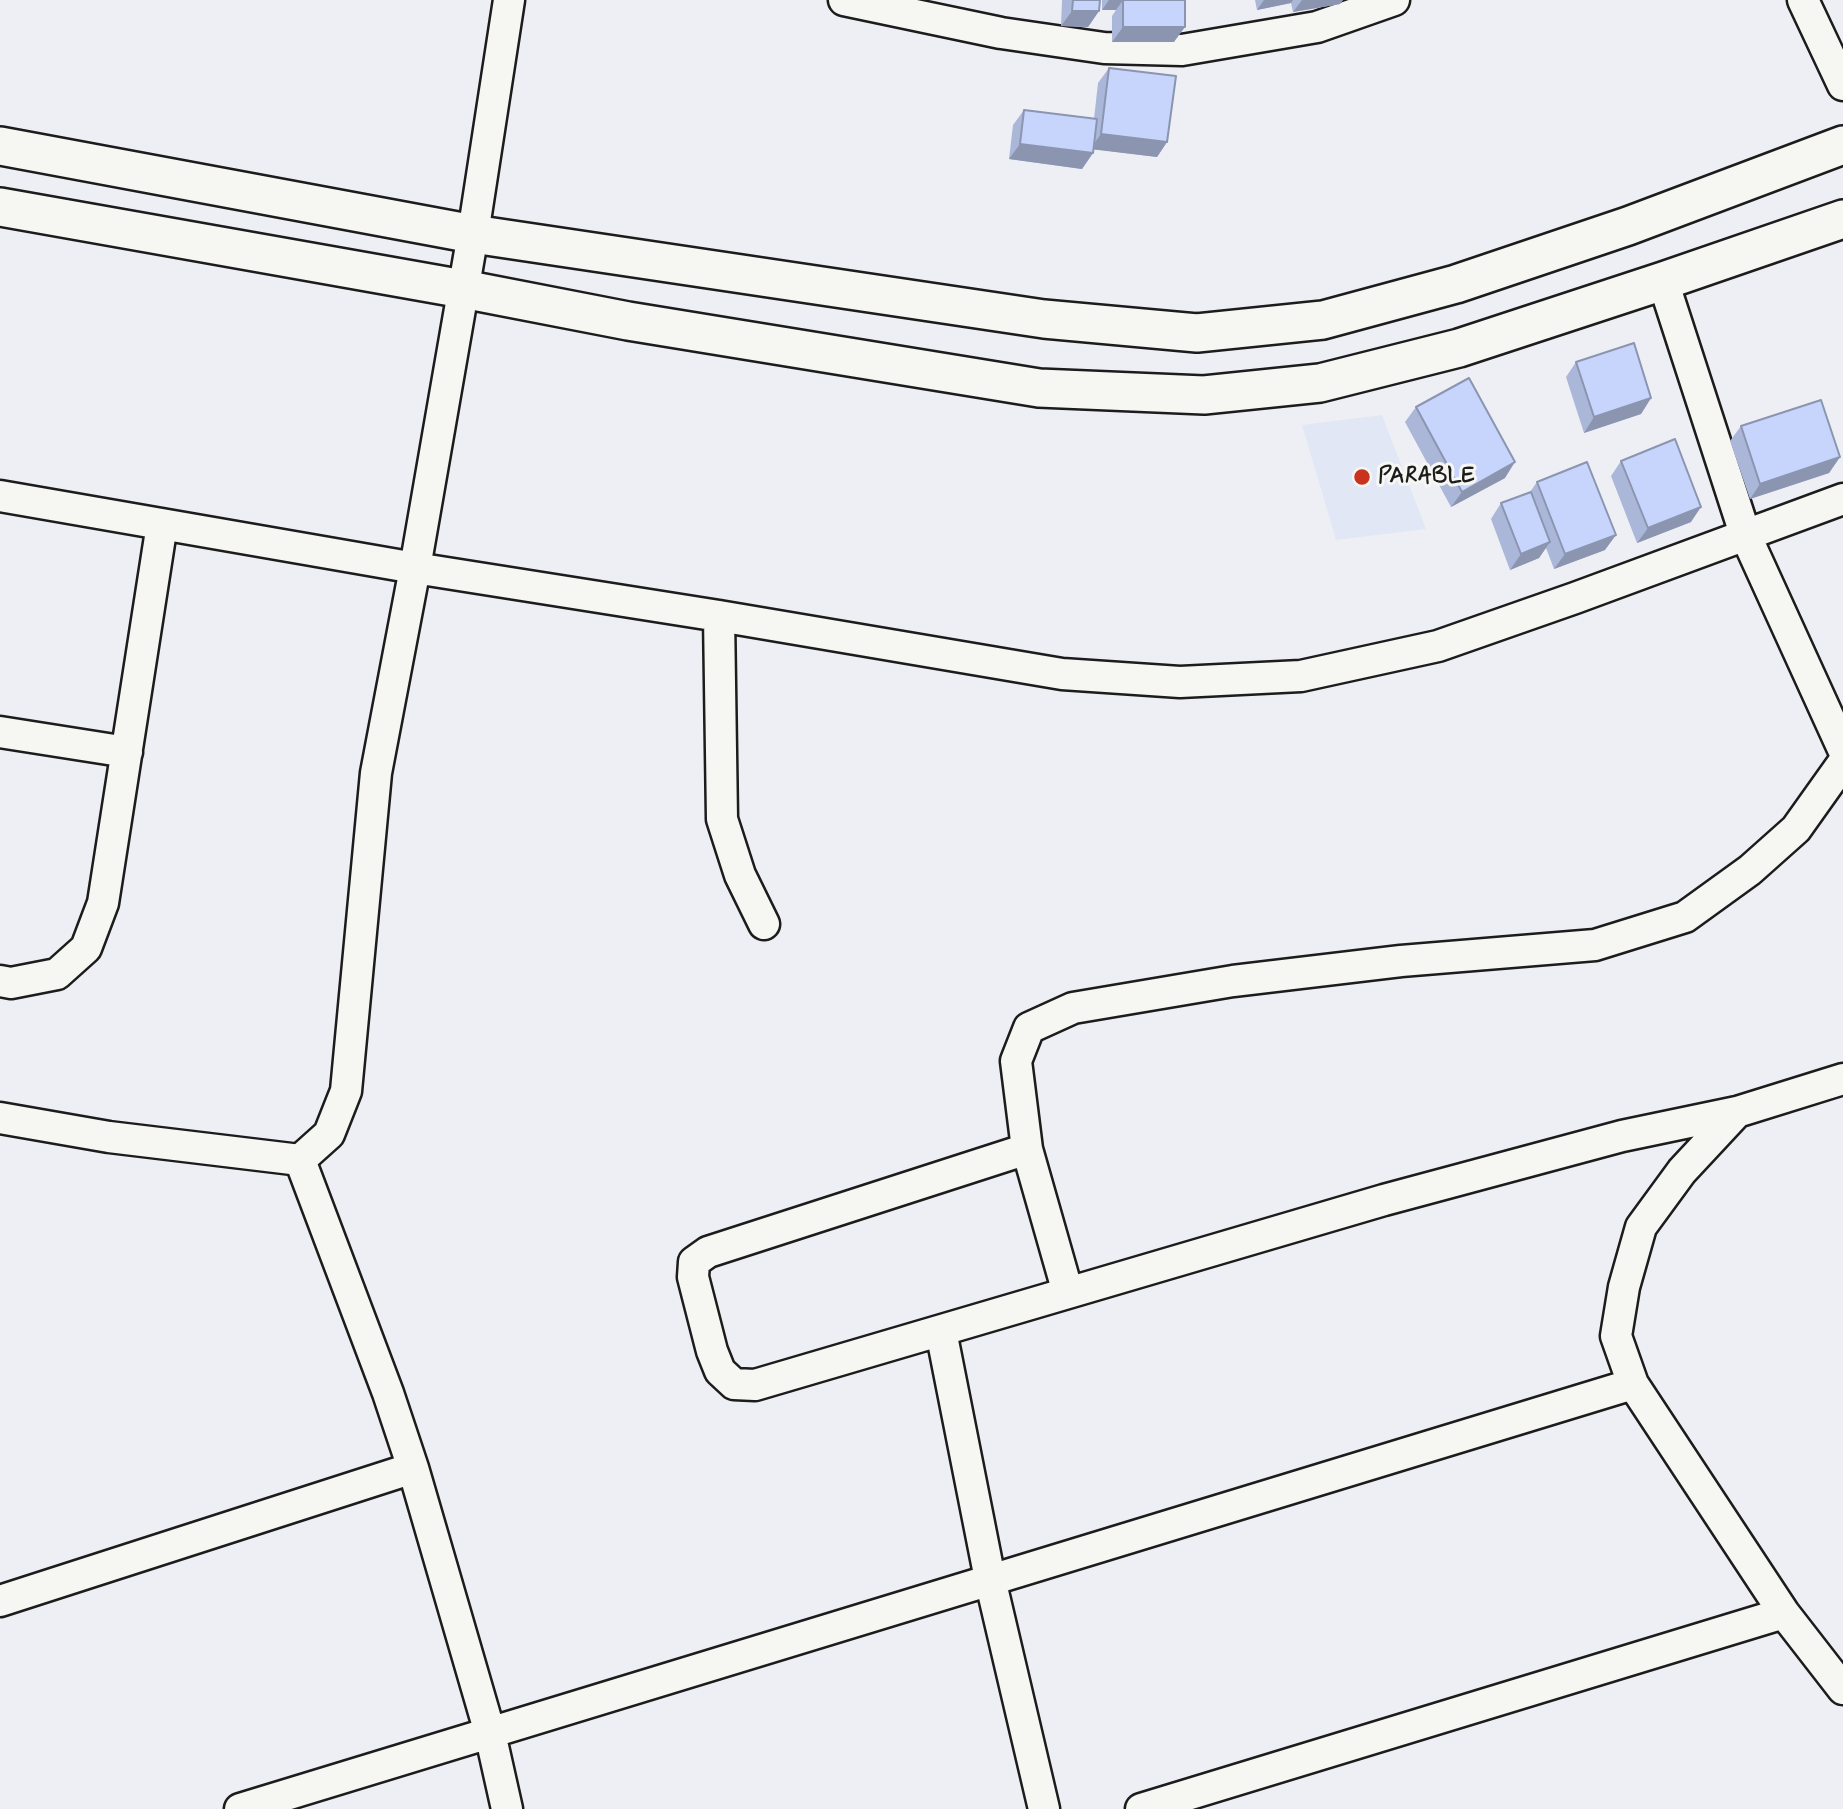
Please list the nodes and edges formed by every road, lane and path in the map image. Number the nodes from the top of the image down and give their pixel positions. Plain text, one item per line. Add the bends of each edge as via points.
1 (509, 0) edge
2 (844, 0) edge
3 (1394, 0) edge
4 (1803, 0) edge
5 (1843, 85) edge
6 (1843, 145) edge
7 (0, 146) edge
8 (0, 207) edge
9 (1843, 219) edge
10 (473, 234) junction
11 (1663, 281) junction
12 (463, 289) junction
13 (0, 496) edge
14 (1843, 499) edge
15 (162, 524) junction
16 (1745, 534) junction
17 (415, 568) junction
18 (719, 616) junction
19 (0, 732) edge
20 (1843, 749) edge
21 (127, 752) junction
22 (1843, 763) edge
23 (764, 924) dead end
24 (0, 981) edge
25 (1840, 1088) edge
26 (1737, 1112) junction
27 (0, 1118) edge
28 (1027, 1149) junction
29 (300, 1160) junction
30 (1068, 1293) junction
31 (941, 1331) junction
32 (1633, 1384) junction
33 (413, 1468) junction
34 (990, 1579) junction
35 (0, 1601) edge
36 (1784, 1613) junction
37 (1843, 1689) edge
38 (490, 1733) junction
39 (240, 1809) edge
40 (507, 1809) edge
41 (1044, 1809) edge
42 (1141, 1809) edge

1 - 10 street
2 - 3 street via 1065,43 1182,50 1317,27
4 - 5 street
6 - 10 street via 1628,226 1456,284 1323,320 1197,333 1044,319
7 - 10 street
8 - 12 street
9 - 11 street
10 - 12 street
11 - 12 street via 1458,348 1332,380 1204,396 1039,388 628,321
11 - 16 street
12 - 17 street
13 - 15 street
14 - 16 street
15 - 17 street
15 - 21 street
16 - 18 street via 1438,646 1301,677 1180,682 1062,674
16 - 20 street
17 - 18 street
17 - 29 street via 376,774 346,1091 329,1134
18 - 23 street via 722,818 740,876
19 - 21 street
21 - 24 street via 103,903 86,947 57,974
22 - 28 street via 1796,829 1750,870 1685,917 1595,945 1233,981 1073,1008 1029,1028 1016,1061
25 - 26 street
26 - 30 street via 1622,1136
26 - 32 street via 1682,1171 1641,1227 1616,1336
27 - 29 street via 109,1137
28 - 30 street
28 - 31 street via 708,1252 694,1262 693,1277 712,1351 720,1371 734,1384 755,1385
29 - 33 street
30 - 31 street
31 - 34 street
32 - 34 street
32 - 36 street
33 - 35 street
33 - 38 street
34 - 38 street
34 - 41 street
36 - 37 street
36 - 42 street
38 - 39 street
38 - 40 street

